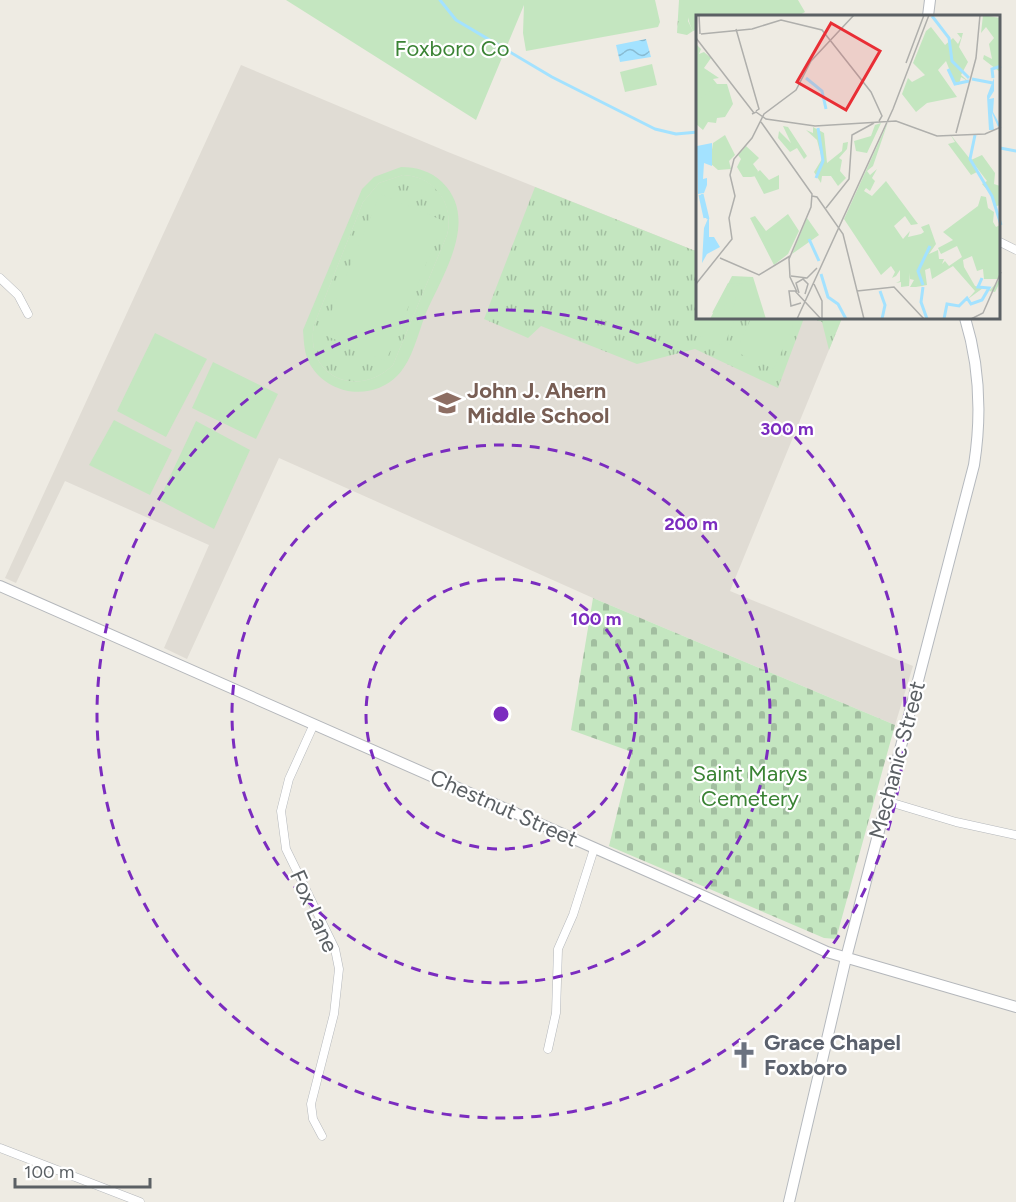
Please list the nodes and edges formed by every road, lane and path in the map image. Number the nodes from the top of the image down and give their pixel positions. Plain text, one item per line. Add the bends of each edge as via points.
1 (930, 0) edge
2 (928, 15) edge
3 (1001, 243) edge
4 (1016, 249) edge
5 (0, 278) edge
6 (28, 314) dead end
7 (965, 320) edge
8 (0, 586) edge
9 (314, 724) junction
10 (886, 801) junction
11 (1016, 835) edge
12 (594, 849) junction
13 (846, 958) junction
14 (1016, 1007) edge
15 (548, 1049) dead end
16 (322, 1137) dead end
17 (0, 1148) edge
18 (140, 1202) edge
19 (789, 1202) edge

1 - 2 street
3 - 4 street
5 - 6 street via 18,295
7 - 10 street, Mechanic Street via 979,380 980,425 974,465
8 - 9 street, Chestnut Street
9 - 12 street, Chestnut Street
9 - 16 street, Fox Lane via 289,779 281,820 286,849 335,949 339,969 333,1014 311,1104
10 - 11 street
10 - 13 street, Mechanic Street
12 - 13 street, Chestnut Street
12 - 15 street via 558,949 556,1013
13 - 14 street, Chestnut Street
13 - 19 street, Mechanic Street
17 - 18 street

